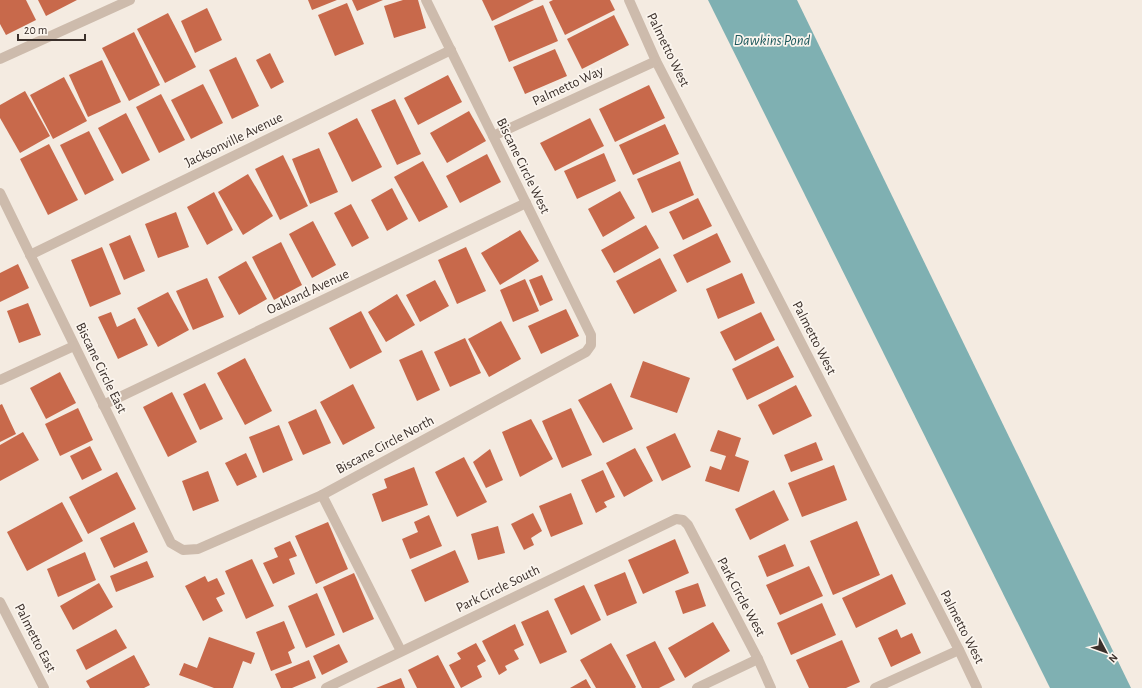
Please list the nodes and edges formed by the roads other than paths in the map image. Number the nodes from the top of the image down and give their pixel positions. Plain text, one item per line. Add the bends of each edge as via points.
1 (130, 0) edge
2 (426, 0) edge
3 (629, 0) edge
4 (451, 50) junction
5 (0, 59) edge
6 (656, 61) junction
7 (492, 136) junction
8 (0, 193) edge
9 (526, 204) junction
10 (30, 255) junction
11 (591, 345) joint
12 (74, 346) junction
13 (0, 380) edge
14 (103, 405) junction
15 (322, 495) junction
16 (683, 520) joint
17 (183, 550) joint
18 (0, 602) edge
19 (959, 650) junction
20 (401, 651) junction
21 (758, 659) junction
22 (44, 688) edge
23 (326, 688) edge
24 (697, 688) edge
25 (771, 688) edge
26 (875, 688) edge
27 (977, 688) edge

1 - 5 street
2 - 4 street, Biscane Circle West
3 - 6 street, Palmetto West
4 - 7 street, Biscane Circle West
4 - 10 street, Jacksonville Avenue
6 - 7 street, Palmetto Way
6 - 19 street, Palmetto West
7 - 9 street, Biscane Circle West
8 - 10 street, Biscane Circle East
9 - 11 street, Biscane Circle West via 591,335
9 - 14 street, Oakland Avenue
10 - 12 street, Biscane Circle East
11 - 15 street, Biscane Circle North via 586,352
12 - 13 street
12 - 14 street, Biscane Circle East
14 - 17 street, Biscane Circle East via 171,543
15 - 17 street, Biscane Circle North via 198,549
15 - 20 street
16 - 20 street, Park Circle South via 676,519
16 - 21 street, Park Circle West via 688,525
18 - 22 street, Palmetto East
19 - 26 street
19 - 27 street, Palmetto West
20 - 23 street, Park Circle South
21 - 24 street
21 - 25 street, Park Circle West

